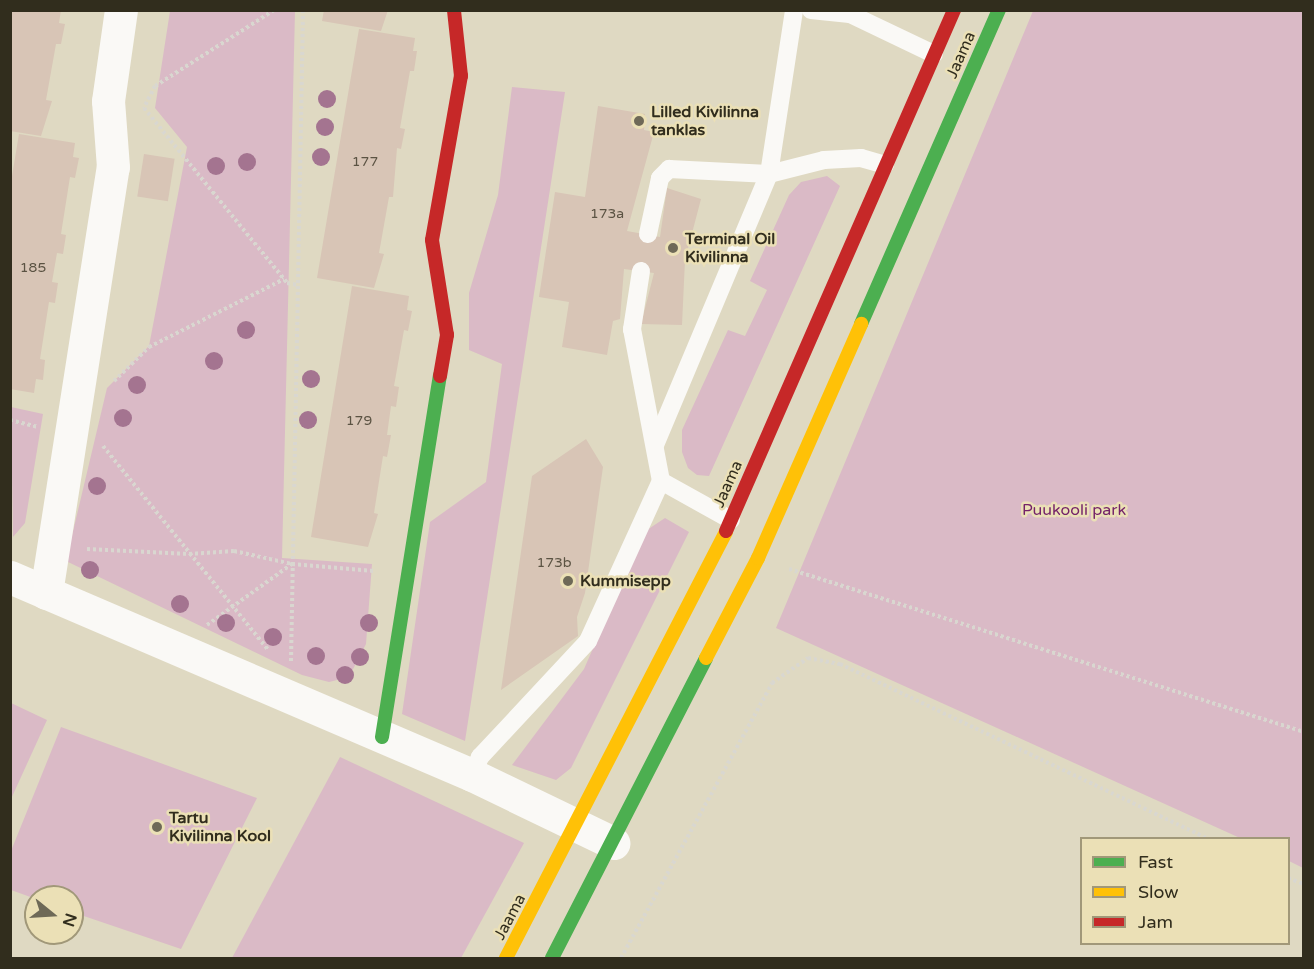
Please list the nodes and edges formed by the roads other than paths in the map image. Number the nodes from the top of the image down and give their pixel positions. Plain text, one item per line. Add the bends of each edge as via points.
1 (121, 10) edge
2 (454, 10) edge
3 (794, 10) edge
4 (811, 10) edge
5 (954, 10) edge
6 (999, 10) edge
7 (934, 54) junction
8 (885, 165) junction
9 (769, 174) junction
10 (648, 234) dead end
11 (641, 271) dead end
12 (655, 445) junction
13 (661, 481) junction
14 (731, 520) junction
15 (10, 577) edge
16 (46, 593) junction
17 (382, 737) junction
18 (472, 776) junction
19 (577, 826) junction
20 (613, 843) junction
21 (506, 958) edge
22 (552, 958) edge

1 - 16 street via 108,101 113,167
2 - 17 main road via 461,76 432,240 447,335
3 - 9 lane
4 - 7 lane via 850,14
5 - 7 main road, Jaama
6 - 20 main road, Jaama via 758,558
7 - 8 main road, Jaama
8 - 9 lane via 861,158 824,160
8 - 14 main road, Jaama
9 - 10 lane via 669,169 660,178
9 - 12 lane
11 - 12 lane via 632,329
12 - 13 lane
13 - 14 lane
13 - 18 lane via 588,642 480,757
14 - 19 main road, Jaama
15 - 16 street
16 - 17 street
17 - 18 street
18 - 19 street
19 - 20 street
19 - 21 main road, Jaama
20 - 22 main road, Jaama

